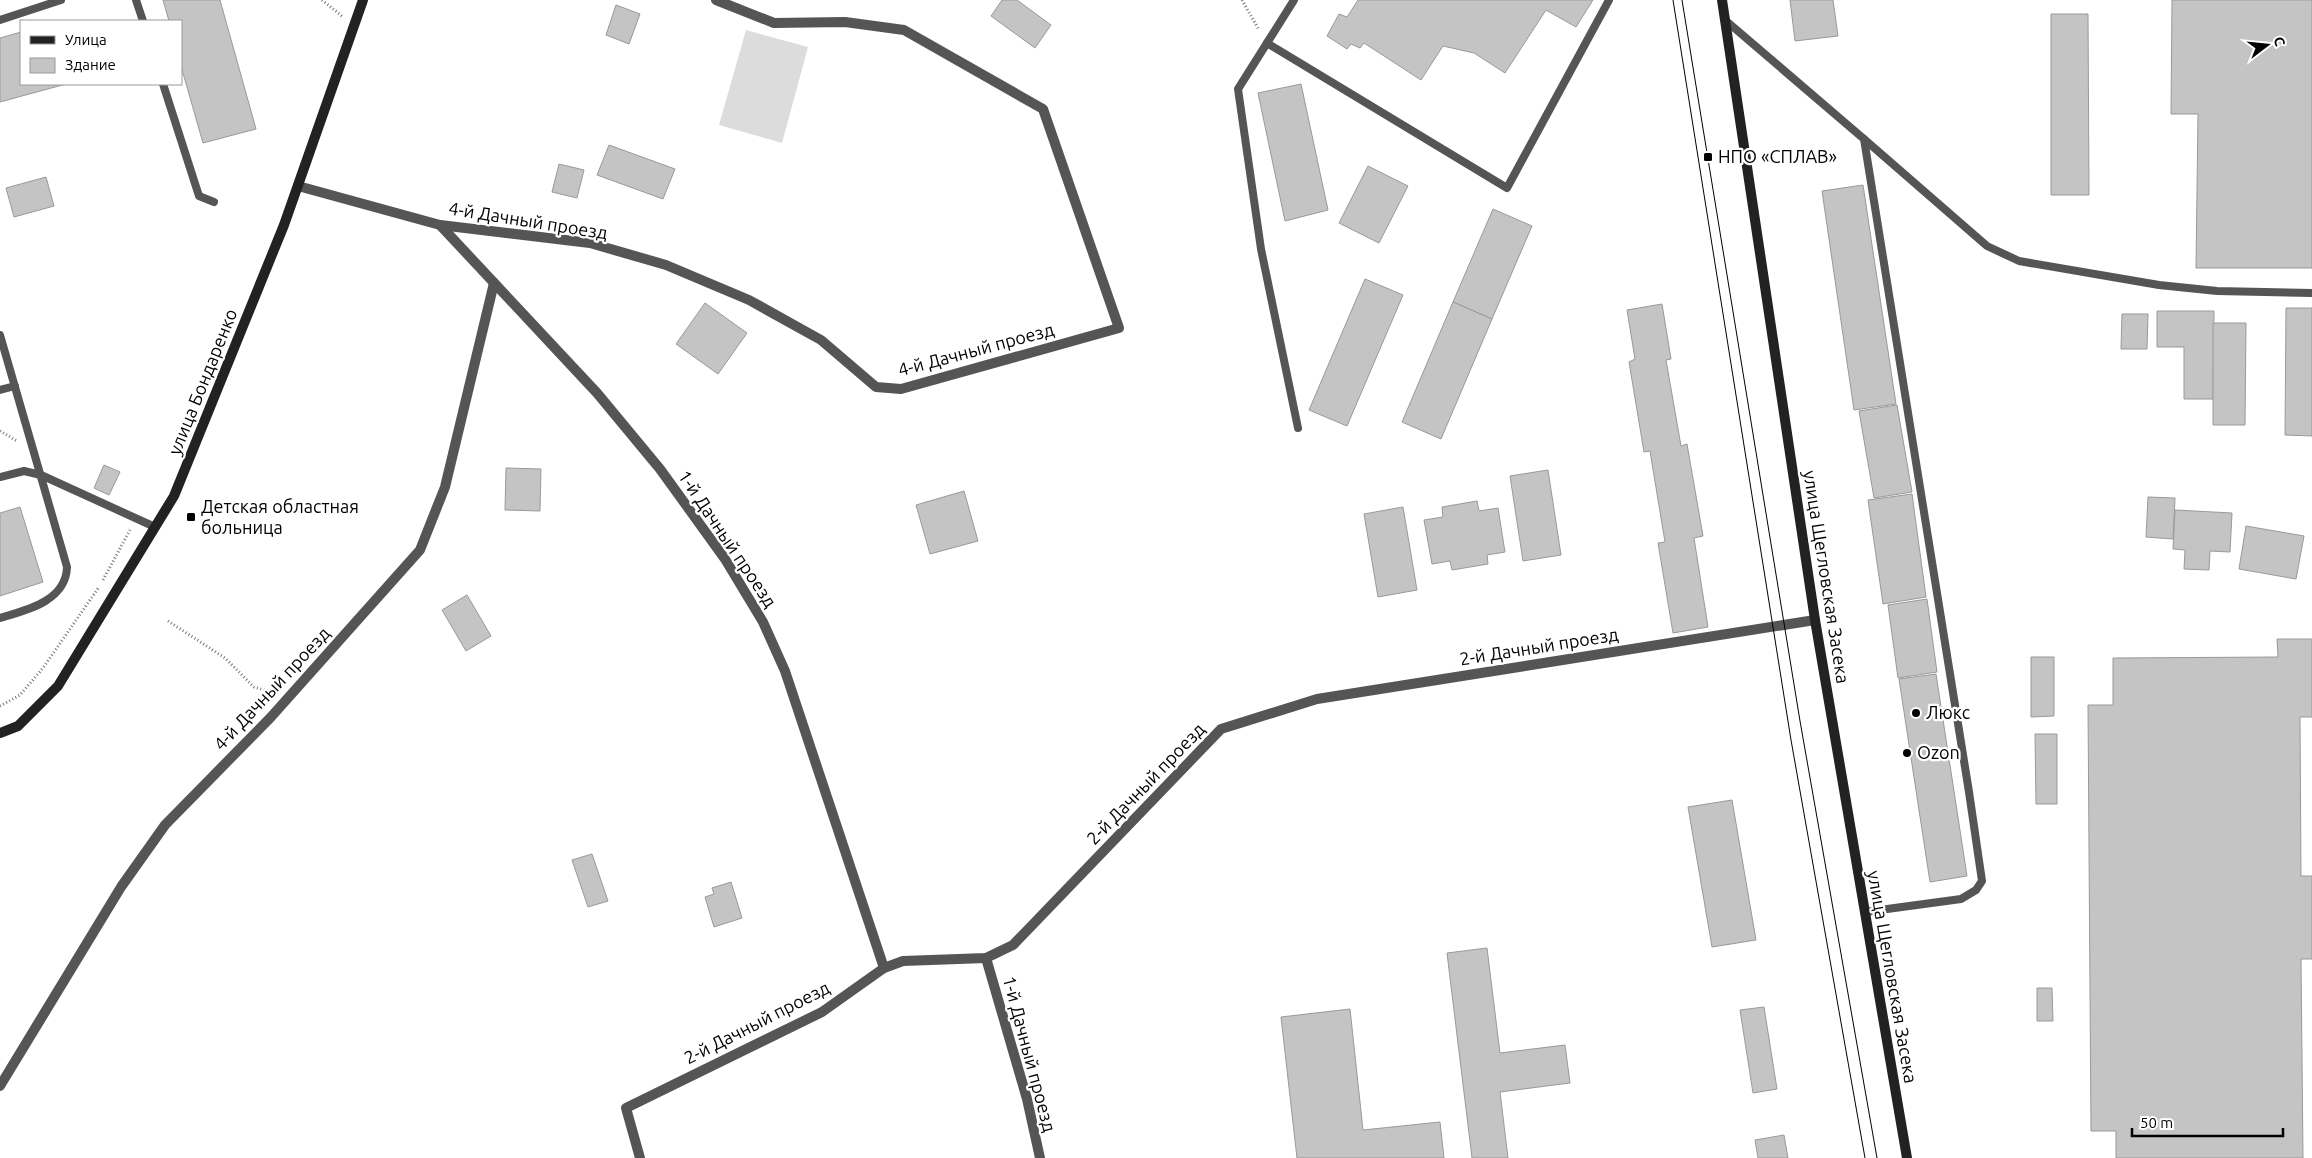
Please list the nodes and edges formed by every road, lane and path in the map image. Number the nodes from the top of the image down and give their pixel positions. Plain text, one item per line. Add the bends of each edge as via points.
1 (61, 0) edge
2 (136, 0) edge
3 (322, 0) edge
4 (363, 0) edge
5 (716, 0) edge
6 (1242, 0) edge
7 (1294, 0) edge
8 (1609, 0) edge
9 (1722, 0) edge
10 (0, 20) edge
11 (143, 20) edge
12 (1725, 20) junction
13 (354, 26) junction
14 (1267, 43) junction
15 (163, 85) edge
16 (1864, 139) junction
17 (298, 186) junction
18 (214, 202) dead end
19 (440, 224) junction
20 (494, 282) junction
21 (2312, 293) edge
22 (0, 335) edge
23 (15, 386) junction
24 (0, 390) edge
25 (1298, 428) dead end
26 (40, 474) junction
27 (0, 477) edge
28 (136, 518) junction
29 (155, 527) junction
30 (0, 618) edge
31 (1814, 620) junction
32 (168, 622) dead end
33 (289, 698) junction
34 (0, 706) edge
35 (0, 733) edge
36 (1865, 912) junction
37 (986, 958) junction
38 (884, 968) junction
39 (0, 1086) edge
40 (640, 1158) edge
41 (1040, 1158) edge
42 (1907, 1158) edge

1 - 10 lane
2 - 11 lane
3 - 13 path
4 - 13 street, улица Бондаренко
5 - 19 street, 4-й Дачный проезд via 774,23 845,22 904,30 1043,109 1119,328 901,389 876,387 821,340 749,300 666,265 590,244
6 - 14 path
7 - 14 lane
8 - 14 lane via 1507,188
9 - 12 street, улица Щегловская Засека
12 - 16 lane
12 - 31 street, улица Щегловская Засека
13 - 17 street, улица Бондаренко
14 - 25 lane via 1238,90 1261,249
15 - 18 lane via 199,196
16 - 21 lane via 1987,246 2020,261 2159,285
16 - 36 lane via 1982,881 1976,890 1962,899
17 - 19 street, 4-й Дачный проезд
17 - 29 street, улица Бондаренко via 174,496
19 - 20 street, 1-й Дачный проезд
20 - 33 street, 4-й Дачный проезд via 445,487 420,550
20 - 38 street, 1-й Дачный проезд via 597,393 660,469 725,559 763,622 785,671
22 - 23 lane
23 - 24 lane
23 - 26 lane
26 - 27 lane via 24,471
26 - 28 lane
26 - 30 lane via 67,567 66,577 48,600
28 - 29 lane
28 - 34 path via 101,584 43,668 20,695
29 - 35 street, улица Бондаренко via 58,686 18,726
31 - 36 street, улица Щегловская Засека
31 - 37 street, 2-й Дачный проезд via 1318,699 1221,729 1013,945
32 - 33 path via 225,658 254,687
33 - 39 street, 4-й Дачный проезд via 165,825 121,887
36 - 42 street, улица Щегловская Засека
37 - 38 street, 2-й Дачный проезд via 903,961
37 - 41 street, 1-й Дачный проезд via 1027,1099
38 - 40 street, 2-й Дачный проезд via 822,1012 626,1108

